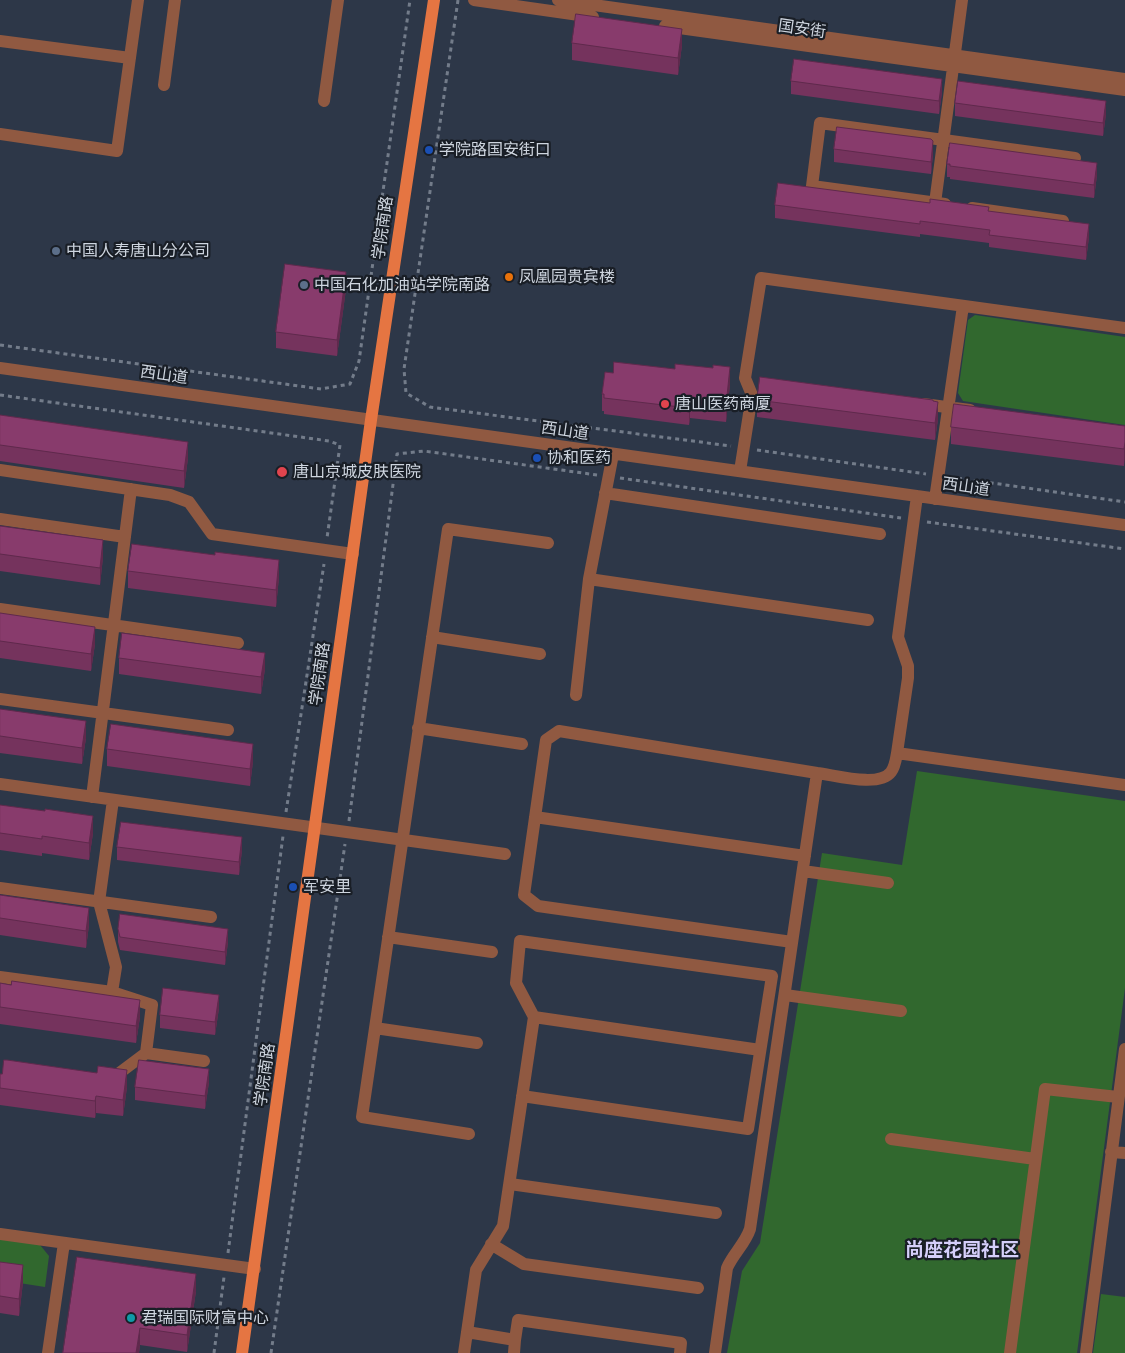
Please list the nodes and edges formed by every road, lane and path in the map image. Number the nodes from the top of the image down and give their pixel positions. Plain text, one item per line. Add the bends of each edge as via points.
1 (138, 0) edge
2 (175, 0) edge
3 (338, 0) edge
4 (410, 0) edge
5 (434, 0) edge
6 (458, 0) edge
7 (474, 0) edge
8 (558, 0) edge
9 (962, 0) edge
10 (0, 41) edge
11 (130, 58) junction
12 (954, 60) junction
13 (1125, 79) edge
14 (164, 85) dead end
15 (1125, 90) edge
16 (324, 101) dead end
17 (0, 134) edge
18 (943, 140) junction
19 (1075, 158) edge
20 (935, 203) junction
21 (1063, 221) edge
22 (963, 306) junction
23 (1125, 328) edge
24 (0, 345) edge
25 (0, 368) edge
26 (745, 378) junction
27 (764, 381) edge
28 (0, 395) edge
29 (910, 402) edge
30 (948, 407) junction
31 (978, 412) edge
32 (371, 420) junction
33 (744, 448) junction
34 (612, 454) junction
35 (0, 470) edge
36 (740, 471) junction
37 (938, 476) junction
38 (608, 477) junction
39 (130, 489) junction
40 (605, 493) junction
41 (918, 496) junction
42 (935, 499) junction
43 (1125, 502) edge
44 (0, 519) edge
45 (914, 520) junction
46 (1125, 526) edge
47 (880, 534) dead end
48 (125, 537) junction
49 (548, 542) dead end
50 (1125, 549) edge
51 (326, 551) junction
52 (352, 554) junction
53 (589, 579) junction
54 (0, 609) edge
55 (868, 620) dead end
56 (113, 625) junction
57 (432, 637) junction
58 (238, 643) dead end
59 (540, 654) dead end
60 (576, 695) dead end
61 (0, 699) edge
62 (102, 713) junction
63 (418, 728) junction
64 (228, 730) dead end
65 (522, 744) dead end
66 (897, 753) junction
67 (817, 773) junction
68 (0, 784) edge
69 (1125, 785) edge
70 (92, 797) junction
71 (113, 800) junction
72 (535, 817) junction
73 (285, 823) junction
74 (316, 827) junction
75 (347, 832) junction
76 (402, 839) junction
77 (506, 854) dead end
78 (805, 856) junction
79 (803, 871) junction
80 (888, 883) dead end
81 (0, 888) edge
82 (99, 902) junction
83 (211, 917) dead end
84 (388, 937) junction
85 (792, 942) junction
86 (492, 952) dead end
87 (0, 977) edge
88 (112, 992) junction
89 (785, 995) junction
90 (901, 1011) dead end
91 (534, 1017) junction
92 (374, 1028) junction
93 (477, 1042) dead end
94 (1125, 1049) edge
95 (760, 1050) junction
96 (146, 1053) junction
97 (204, 1061) dead end
98 (95, 1074) edge
99 (522, 1096) junction
100 (1118, 1098) junction
101 (469, 1134) dead end
102 (891, 1138) dead end
103 (1111, 1152) junction
104 (1125, 1154) edge
105 (1034, 1159) junction
106 (510, 1184) junction
107 (716, 1213) dead end
108 (0, 1234) edge
109 (64, 1243) junction
110 (491, 1244) junction
111 (226, 1265) junction
112 (255, 1269) junction
113 (698, 1288) dead end
114 (467, 1332) junction
115 (514, 1340) junction
116 (48, 1353) edge
117 (214, 1353) edge
118 (242, 1353) edge
119 (271, 1353) edge
120 (464, 1353) edge
121 (514, 1353) edge
122 (680, 1353) edge
123 (715, 1353) edge
124 (1010, 1353) edge
125 (1086, 1353) edge

1 - 11 street
2 - 14 street
3 - 16 street
4 - 24 path via 359,361 350,384 321,389
5 - 32 main road, 学院南路
6 - 33 path via 404,369 406,393 430,407
7 - 12 street, 国安街
8 - 12 street, 国安街
9 - 12 street
10 - 11 street
11 - 17 street via 117,150
12 - 13 street, 国安街
12 - 15 street, 国安街
12 - 18 street
18 - 19 street
18 - 20 street
18 - 20 street via 820,123 812,186
20 - 21 street
22 - 23 street
22 - 26 street via 761,278
22 - 30 street
25 - 32 street, 西山道
26 - 27 street
26 - 33 street via 752,396
28 - 51 path via 340,445
29 - 30 street
30 - 31 street
30 - 37 street
32 - 34 street, 西山道
32 - 52 main road, 学院南路
33 - 36 street
33 - 37 path
34 - 36 street, 西山道
34 - 38 street
35 - 39 street
36 - 41 street, 西山道
37 - 42 street
37 - 43 path
38 - 40 street
38 - 45 path
38 - 75 path via 424,451 397,454
39 - 48 street
39 - 51 street via 170,495 189,502 212,534
40 - 47 street
40 - 53 street
41 - 42 street, 西山道
41 - 45 street
42 - 46 street, 西山道
44 - 48 street
45 - 50 path
45 - 66 street via 898,637 908,666 908,678
48 - 56 street
49 - 57 street via 448,529
51 - 52 street
51 - 73 path
52 - 74 main road, 学院南路
53 - 55 street
53 - 60 street
54 - 56 street
56 - 58 street
56 - 62 street
57 - 59 street
57 - 63 street
61 - 62 street
62 - 64 street
62 - 70 street
63 - 65 street
63 - 76 street
66 - 67 street via 891,773 882,779 871,781
66 - 69 street
67 - 72 street via 558,731 546,740
67 - 78 street
68 - 70 street
70 - 71 street
71 - 73 street
71 - 82 street
72 - 78 street
72 - 85 street via 524,895 538,906
73 - 74 street
73 - 111 path
74 - 75 street
74 - 112 main road, 学院南路
75 - 76 street
75 - 119 path
76 - 77 street
76 - 84 street
78 - 79 street
79 - 80 street
79 - 85 street
81 - 82 street
82 - 83 street
82 - 88 street via 116,967
84 - 86 street
84 - 92 street
85 - 89 street
87 - 88 street
88 - 96 street via 152,1005
89 - 90 street
89 - 123 street via 750,1229 727,1268
91 - 95 street
91 - 95 street via 516,983 520,941 772,976
91 - 99 street
92 - 93 street
92 - 101 street via 362,1117
94 - 100 street
95 - 99 street via 748,1129
96 - 97 street
96 - 98 street via 114,1077
99 - 106 street
100 - 103 street
100 - 105 street via 1045,1089
102 - 105 street
103 - 104 street
103 - 125 street
105 - 124 street
106 - 107 street
106 - 110 street via 503,1226
108 - 109 street
109 - 111 street
109 - 116 street
110 - 113 street via 524,1264
110 - 114 street via 476,1270
111 - 112 street
111 - 117 path
112 - 118 main road, 学院南路
114 - 115 street
114 - 120 street
115 - 121 street
115 - 122 street via 518,1320 681,1343

